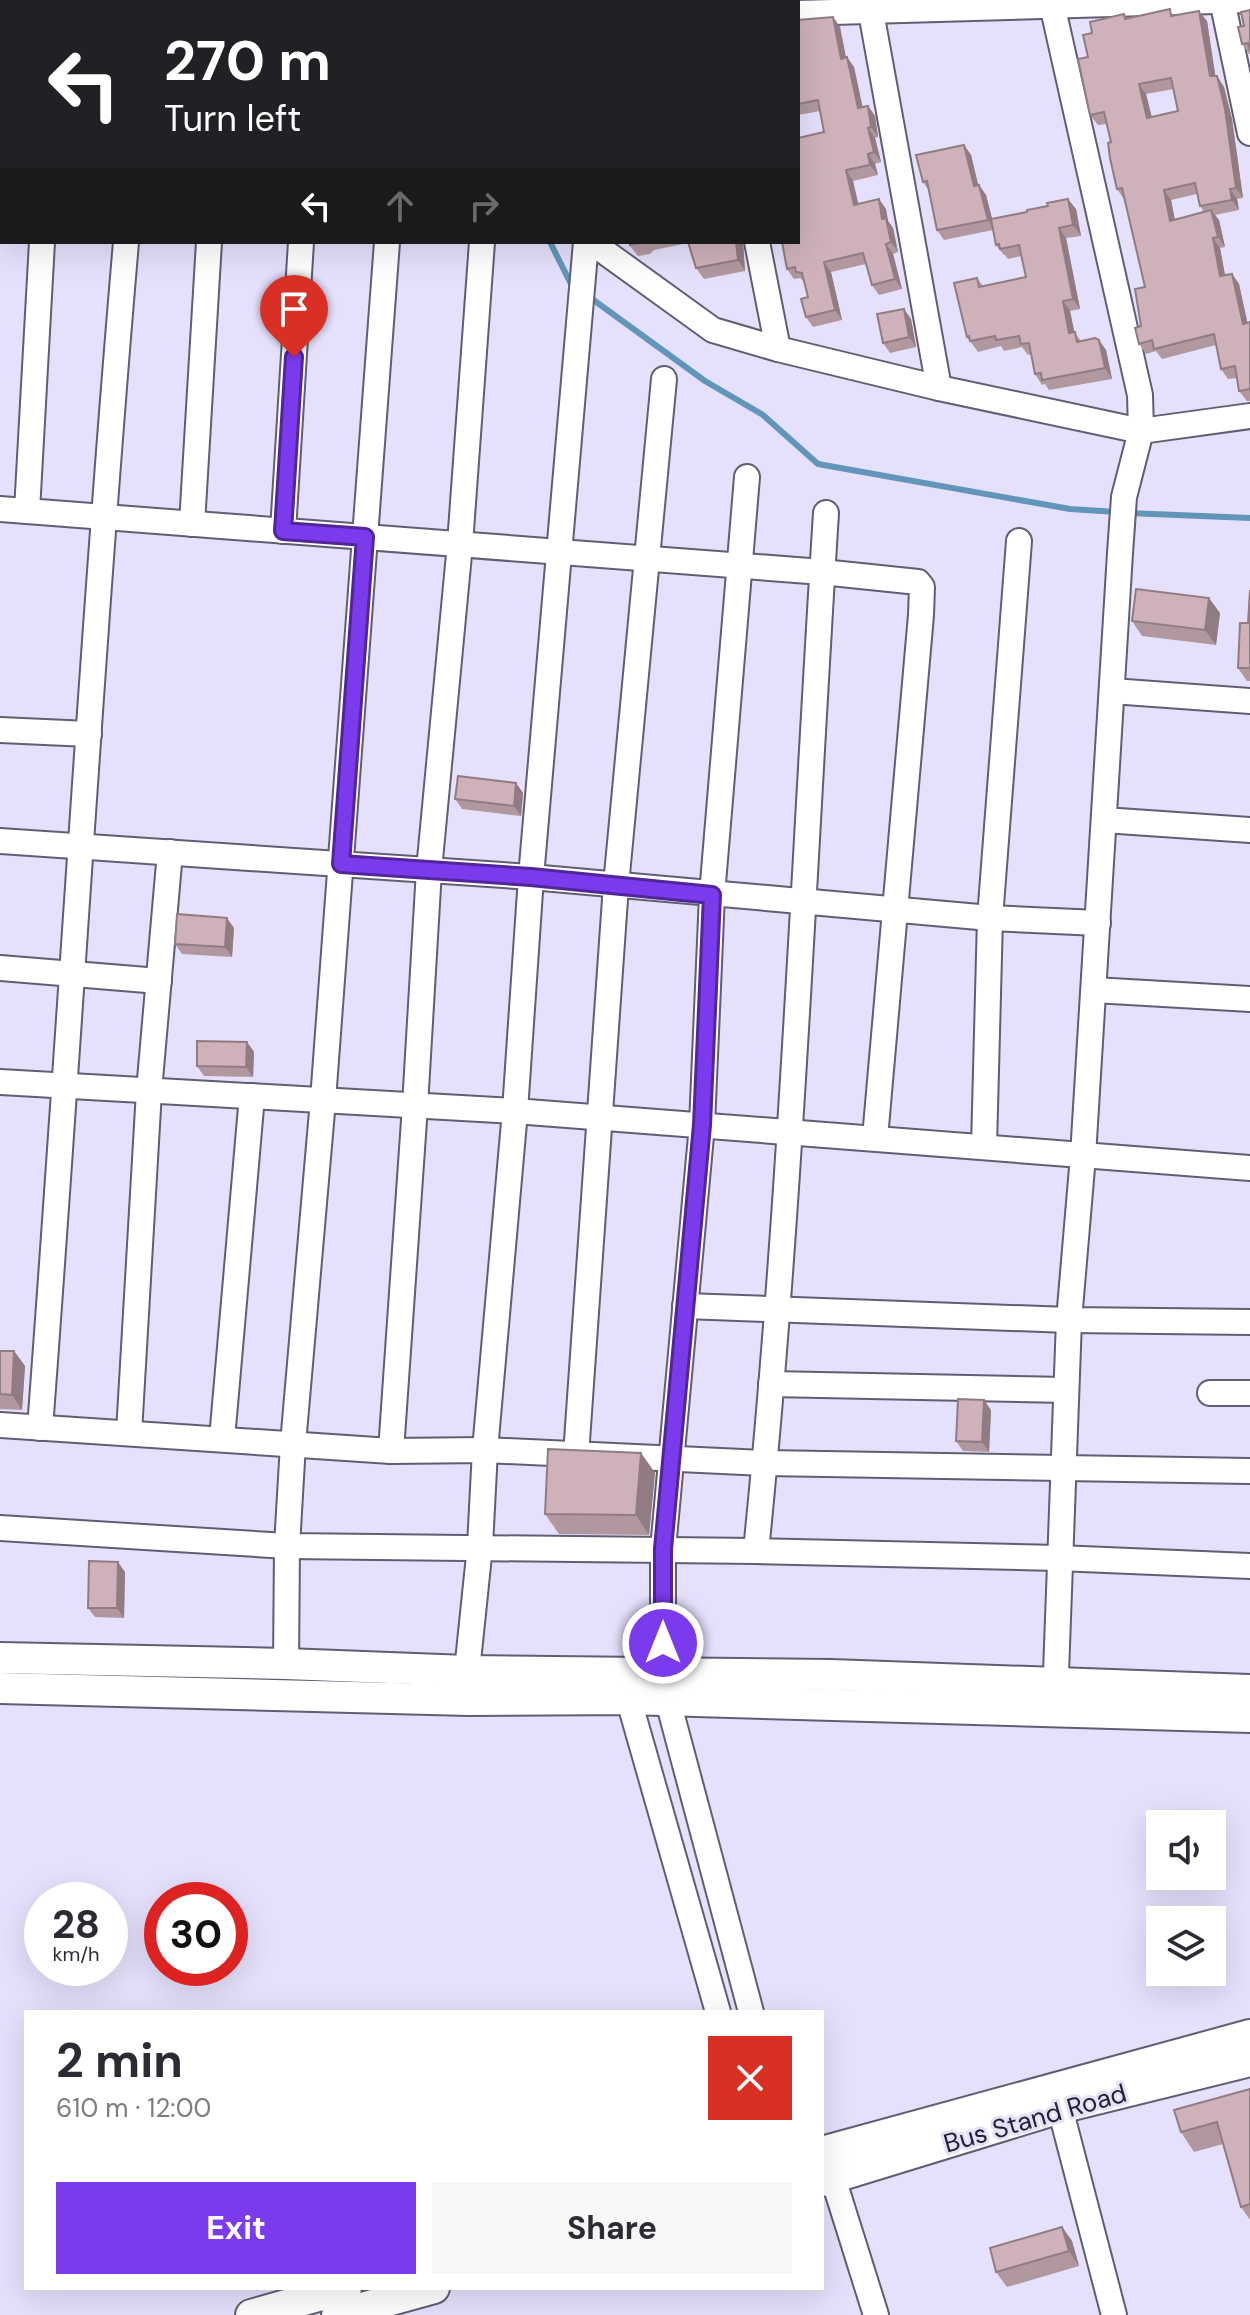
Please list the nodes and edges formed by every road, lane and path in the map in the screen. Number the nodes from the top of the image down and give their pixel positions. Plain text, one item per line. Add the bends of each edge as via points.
1 (1222, 0) edge
2 (1250, 0) edge
3 (1052, 2) edge
4 (871, 12) junction
5 (800, 13) edge
6 (1250, 133) edge
7 (42, 244) edge
8 (126, 244) edge
9 (209, 244) edge
10 (301, 244) edge
11 (387, 244) edge
12 (482, 244) edge
13 (589, 244) edge
14 (592, 244) edge
15 (757, 244) edge
16 (778, 349) junction
17 (664, 379) dead end
18 (939, 388) junction
19 (1250, 416) edge
20 (1141, 431) junction
21 (747, 477) dead end
22 (0, 509) edge
23 (27, 511) junction
24 (826, 513) dead end
25 (102, 517) junction
26 (192, 524) junction
27 (283, 531) junction
28 (365, 537) junction
29 (1019, 541) dead end
30 (460, 544) junction
31 (559, 552) junction
32 (647, 559) junction
33 (740, 566) junction
34 (822, 572) junction
35 (1112, 691) junction
36 (1250, 701) edge
37 (0, 730) edge
38 (89, 734) junction
39 (1104, 820) junction
40 (1250, 830) edge
41 (0, 841) edge
42 (83, 846) junction
43 (170, 852) junction
44 (341, 864) junction
45 (429, 870) junction
46 (531, 877) junction
47 (616, 885) junction
48 (712, 895) junction
49 (804, 902) junction
50 (895, 910) junction
51 (990, 918) junction
52 (1098, 923) junction
53 (0, 968) edge
54 (74, 974) junction
55 (159, 981) junction
56 (1094, 990) junction
57 (1250, 999) edge
58 (0, 1082) edge
59 (66, 1086) junction
60 (149, 1091) junction
61 (252, 1096) junction
62 (323, 1100) junction
63 (415, 1106) junction
64 (515, 1111) junction
65 (599, 1118) junction
66 (702, 1125) junction
67 (788, 1132) junction
68 (875, 1138) junction
69 (984, 1147) junction
70 (1083, 1156) junction
71 (1250, 1168) edge
72 (685, 1306) junction
73 (776, 1309) junction
74 (1069, 1320) junction
75 (1250, 1322) edge
76 (771, 1384) junction
77 (1066, 1390) junction
78 (1210, 1393) dead end
79 (1250, 1393) edge
80 (0, 1425) edge
81 (40, 1428) junction
82 (129, 1433) junction
83 (222, 1439) junction
84 (293, 1444) junction
85 (485, 1450) junction
86 (391, 1451) junction
87 (576, 1455) junction
88 (671, 1460) junction
89 (765, 1463) junction
90 (1064, 1467) junction
91 (1250, 1471) edge
92 (0, 1528) edge
93 (287, 1546) junction
94 (480, 1546) junction
95 (663, 1549) junction
96 (756, 1551) junction
97 (1058, 1558) junction
98 (1250, 1566) edge
99 (0, 1658) edge
100 (286, 1664) junction
101 (468, 1686) junction
102 (625, 1686) junction
103 (0, 1688) edge
104 (666, 1688) junction
105 (1250, 1690) edge
106 (1055, 1698) junction
107 (1250, 1717) edge
108 (727, 1925) junction
109 (695, 1934) junction
110 (717, 2010) edge
111 (750, 2010) edge
112 (1250, 2035) edge
113 (1250, 2061) edge
114 (1060, 2108) junction
115 (826, 2170) edge
116 (339, 2290) edge
117 (427, 2290) edge
118 (251, 2315) edge
119 (337, 2315) edge
120 (876, 2315) edge
121 (1114, 2315) edge

1 - 2 street
1 - 3 street
1 - 6 street
3 - 4 street
3 - 20 street via 1140,395
4 - 5 street
4 - 18 street
7 - 23 street
8 - 25 street
9 - 26 street
10 - 27 street
11 - 28 street
12 - 30 street
13 - 31 street
14 - 16 street via 713,330
15 - 16 street
16 - 18 street
17 - 32 street
18 - 20 street
19 - 20 street
20 - 35 street via 1124,497
21 - 33 street
22 - 23 street
23 - 25 street
24 - 34 street
25 - 26 street
25 - 38 street
26 - 27 street
27 - 28 street
28 - 30 street
28 - 44 street
29 - 51 street
30 - 31 street
30 - 45 street
31 - 32 street
31 - 46 street
32 - 33 street
32 - 47 street
33 - 34 street
33 - 48 street
34 - 49 street
34 - 50 street via 918,582 922,587
35 - 36 street
35 - 39 street
37 - 38 street
38 - 42 street
39 - 40 street
39 - 52 street
41 - 42 street
42 - 43 street
42 - 54 street
43 - 44 street
43 - 55 street
44 - 45 street
44 - 62 street
45 - 46 street
45 - 63 street
46 - 47 street
46 - 64 street
47 - 48 street
47 - 65 street
48 - 49 street
48 - 66 street
49 - 50 street
49 - 67 street
50 - 51 street
50 - 68 street
51 - 52 street
51 - 69 street
52 - 56 street
53 - 54 street
54 - 55 street
54 - 59 street
55 - 60 street
56 - 57 street
56 - 70 street
58 - 59 street
59 - 60 street
59 - 81 street
60 - 61 street
60 - 82 street
61 - 62 street
61 - 83 street
62 - 63 street
62 - 84 street
63 - 64 street
63 - 86 street
64 - 65 street
64 - 85 street
65 - 66 street
65 - 87 street
66 - 67 street
66 - 72 street
67 - 68 street
67 - 73 street
68 - 69 street
69 - 70 street
70 - 71 street
70 - 74 street
72 - 73 street
72 - 88 street
73 - 74 street
73 - 76 street
74 - 75 street
74 - 77 street
76 - 77 street
76 - 89 street
77 - 90 street
78 - 79 street
80 - 81 street
81 - 82 street
82 - 83 street
83 - 84 street
84 - 86 street
84 - 93 street
85 - 86 street
85 - 87 street
85 - 94 street
87 - 88 street
88 - 89 street
88 - 95 street
89 - 90 street
89 - 96 street
90 - 91 street
90 - 97 street
92 - 93 street
93 - 94 street
93 - 100 street
94 - 95 street
94 - 101 street
95 - 96 street
95 - 104 street
96 - 97 street
97 - 98 street
97 - 106 street
99 - 100 main road
100 - 101 main road
101 - 102 main road
101 - 103 main road
102 - 104 main road
102 - 109 street
104 - 106 main road
104 - 108 street
105 - 106 main road
106 - 107 main road
108 - 109 street
108 - 111 street
109 - 110 street
112 - 115 main road, Bus Stand Road
113 - 114 main road, Bus Stand Road
114 - 115 main road, Bus Stand Road
114 - 121 street
115 - 120 street
116 - 118 main road
117 - 119 main road

